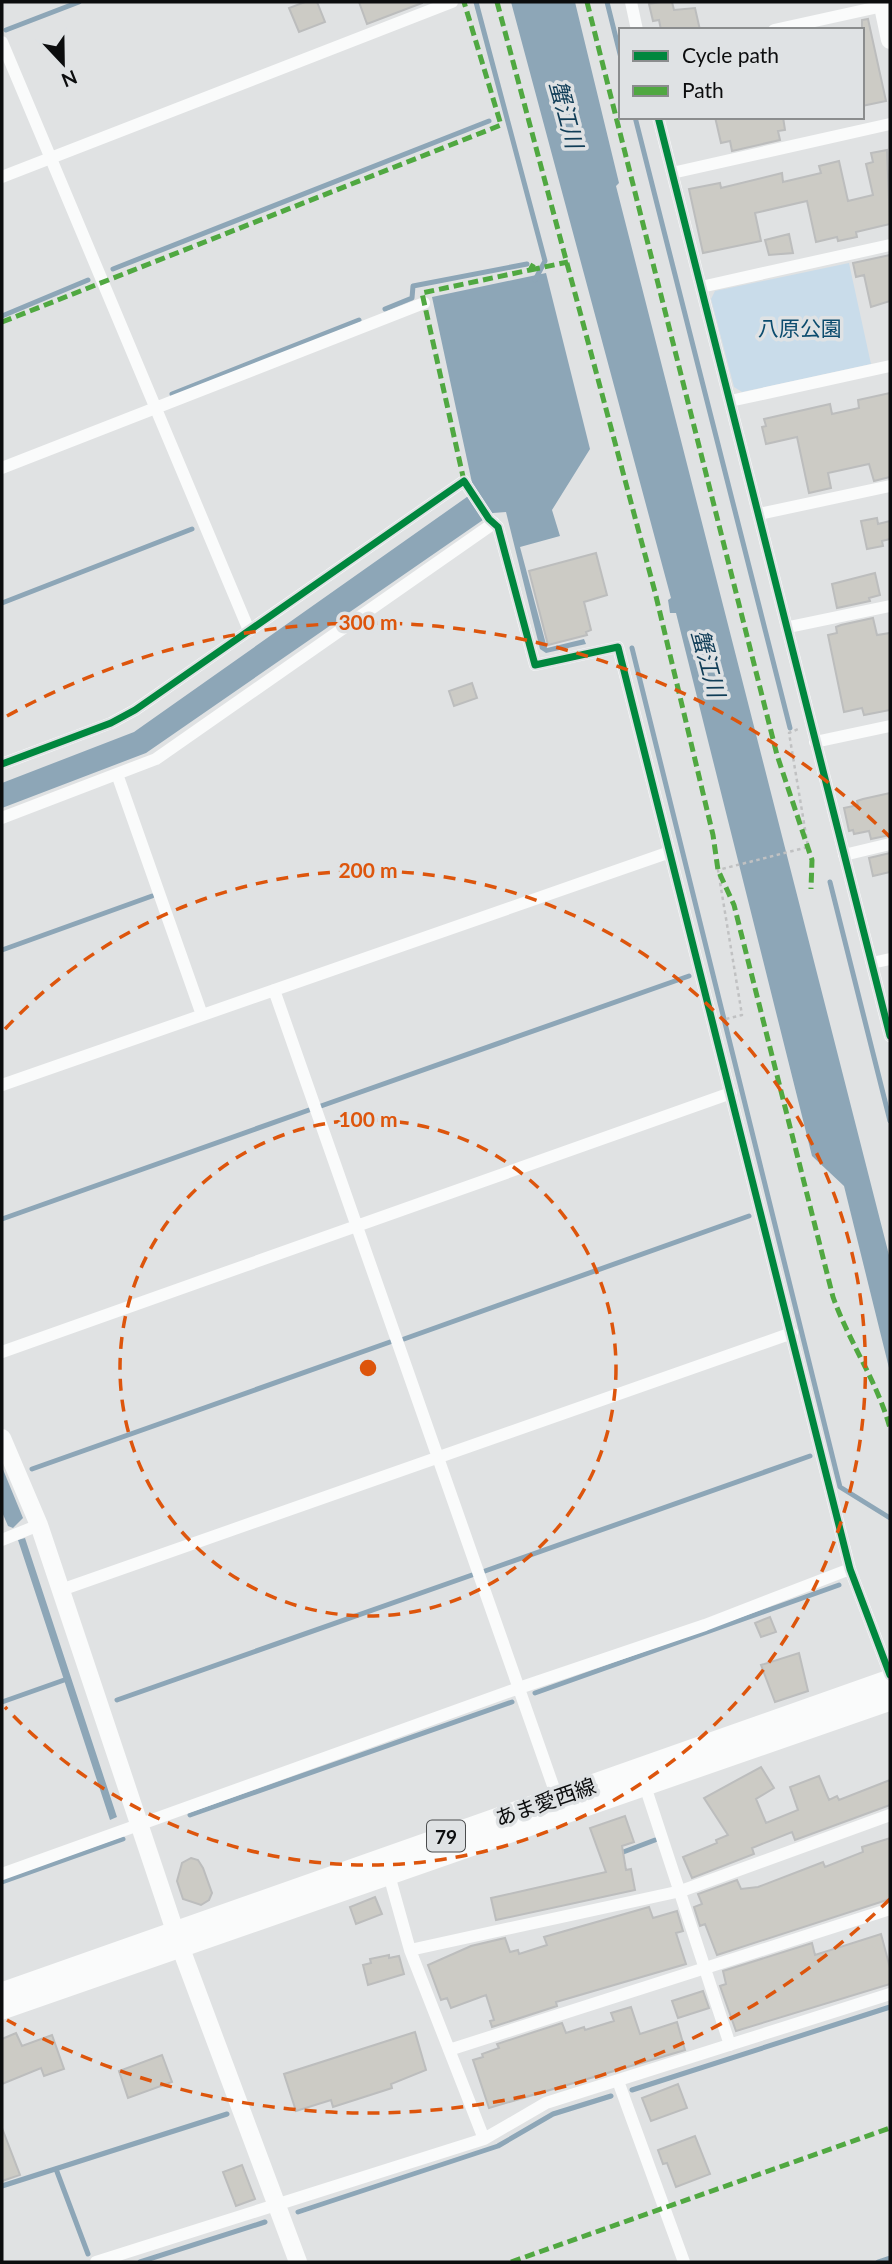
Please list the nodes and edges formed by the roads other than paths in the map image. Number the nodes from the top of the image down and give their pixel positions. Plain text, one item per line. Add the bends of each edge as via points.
1 (452, 2) edge
2 (631, 2) edge
3 (883, 4) edge
4 (638, 28) edge
5 (782, 28) edge
6 (890, 40) edge
7 (2, 42) edge
8 (658, 119) edge
9 (890, 124) edge
10 (50, 158) junction
11 (672, 173) junction
12 (2, 177) edge
13 (890, 245) edge
14 (701, 287) junction
15 (424, 303) dead end
16 (890, 366) edge
17 (730, 401) junction
18 (156, 407) junction
19 (2, 468) edge
20 (890, 486) edge
21 (759, 514) junction
22 (492, 521) junction
23 (890, 606) edge
24 (789, 627) junction
25 (248, 628) junction
26 (890, 726) edge
27 (815, 742) junction
28 (2, 764) edge
29 (117, 774) junction
30 (2, 818) edge
31 (890, 844) edge
32 (670, 852) junction
33 (844, 855) junction
34 (890, 959) edge
35 (872, 963) junction
36 (274, 990) junction
37 (202, 1015) junction
38 (890, 1036) edge
39 (2, 1085) edge
40 (731, 1093) junction
41 (357, 1226) junction
42 (792, 1333) junction
43 (2, 1352) edge
44 (2, 1438) edge
45 (438, 1457) junction
46 (39, 1525) junction
47 (2, 1540) edge
48 (850, 1569) junction
49 (61, 1590) junction
50 (890, 1675) edge
51 (890, 1680) edge
52 (519, 1688) junction
53 (890, 1700) edge
54 (645, 1786) junction
55 (557, 1797) junction
56 (890, 1815) edge
57 (139, 1824) junction
58 (2, 1874) edge
59 (389, 1875) junction
60 (681, 1891) junction
61 (890, 1909) edge
62 (178, 1938) junction
63 (410, 1950) junction
64 (705, 1968) junction
65 (2, 1993) edge
66 (890, 1994) edge
67 (2, 2009) edge
68 (730, 2045) junction
69 (449, 2050) junction
70 (618, 2081) junction
71 (484, 2139) junction
72 (277, 2204) junction
73 (96, 2262) edge
74 (298, 2262) edge
75 (684, 2262) edge

1 - 10 street
2 - 4 street
3 - 5 street
3 - 6 street
7 - 10 street
8 - 11 street
9 - 11 street
10 - 12 street
10 - 18 street
11 - 14 street
13 - 14 street
14 - 17 street
15 - 18 street
16 - 17 street
17 - 21 street
18 - 19 street
18 - 25 street
20 - 21 street
21 - 24 street
22 - 25 street via 464,481
22 - 29 street via 156,759
22 - 32 street via 498,527 535,665 618,647
23 - 24 street
24 - 27 street
25 - 28 street via 135,710
26 - 27 street
27 - 33 street
29 - 30 street
29 - 37 street
31 - 33 street
32 - 36 street
32 - 40 street
33 - 35 street
34 - 35 street
35 - 38 street
36 - 37 street
36 - 41 street
37 - 39 street
40 - 41 street
40 - 42 street
41 - 43 street
41 - 45 street
42 - 45 street
42 - 48 street
44 - 46 street
45 - 49 street
45 - 52 street
46 - 47 street
46 - 49 street
48 - 50 street
48 - 52 street via 705,1625
49 - 57 street
51 - 55 main road, あま愛西線 / 79
52 - 55 street
52 - 57 street
53 - 54 main road, あま愛西線 / 79
54 - 59 main road, あま愛西線 / 79
54 - 60 street
55 - 62 main road, あま愛西線 / 79
56 - 60 street
57 - 58 street
57 - 62 street
59 - 62 main road, あま愛西線 / 79
59 - 63 street
60 - 63 street
60 - 64 street
61 - 64 street
62 - 65 main road, あま愛西線 / 79
62 - 67 main road, あま愛西線 / 79
62 - 72 street
63 - 69 street
64 - 68 street
64 - 69 street
66 - 68 street
68 - 70 street
69 - 71 street
70 - 71 street via 546,2104
70 - 75 street
71 - 72 street
72 - 73 street
72 - 74 street

